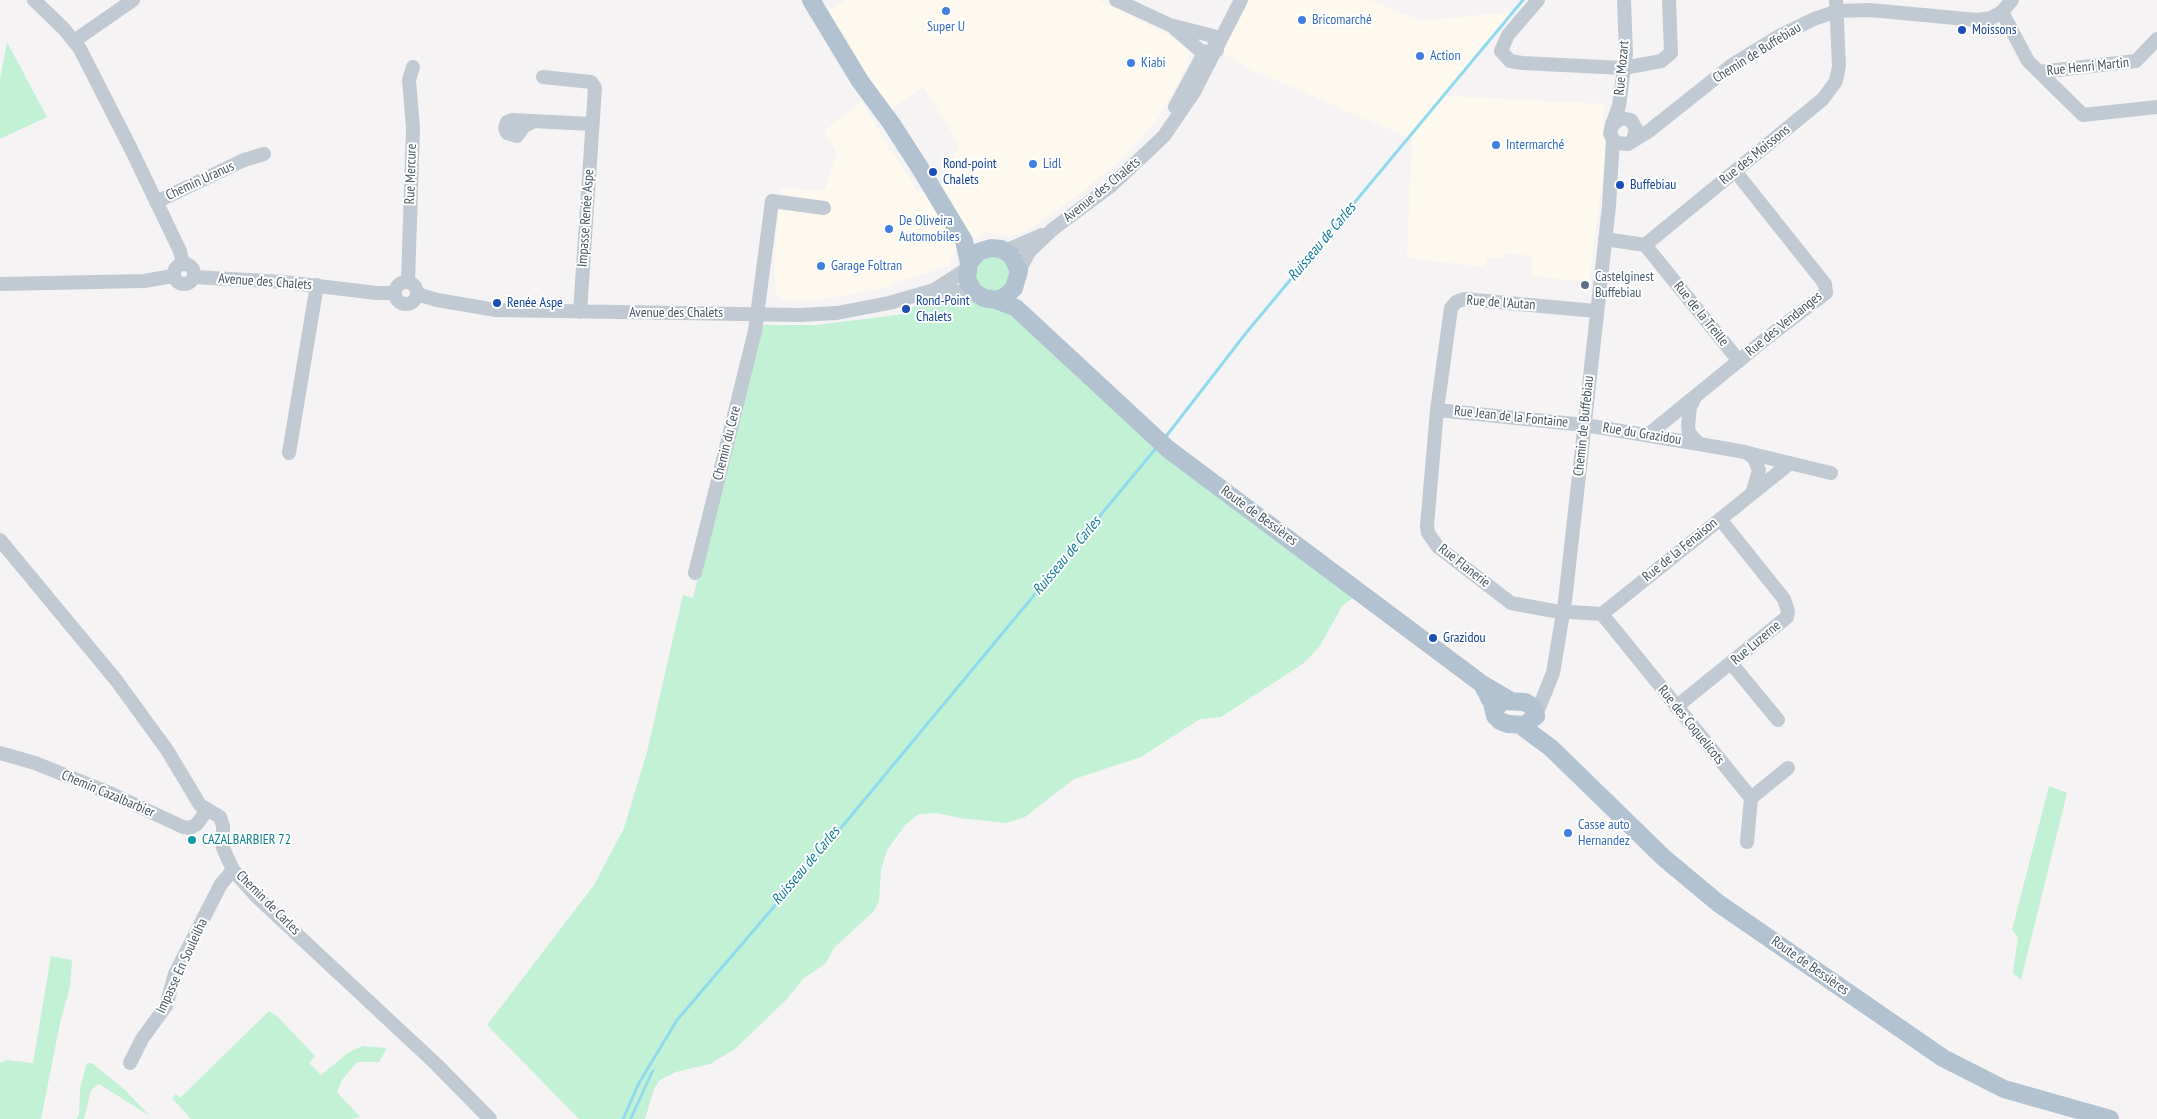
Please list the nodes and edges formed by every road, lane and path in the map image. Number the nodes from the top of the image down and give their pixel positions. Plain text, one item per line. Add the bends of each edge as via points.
1 (34, 0) edge
2 (132, 0) edge
3 (811, 0) edge
4 (1116, 0) edge
5 (1232, 0) edge
6 (1241, 0) edge
7 (1538, 0) edge
8 (1624, 0) edge
9 (1670, 0) edge
10 (2012, 0) edge
11 (1836, 5) edge
12 (2002, 12) junction
13 (1170, 25) junction
14 (2157, 39) edge
15 (74, 41) junction
16 (1210, 46) junction
17 (413, 67) dead end
18 (1624, 68) junction
19 (2039, 72) junction
20 (543, 77) dead end
21 (2157, 107) edge
22 (1622, 118) junction
23 (532, 122) dead end
24 (592, 124) junction
25 (1655, 124) junction
26 (1613, 139) junction
27 (1631, 142) junction
28 (264, 154) dead end
29 (920, 168) junction
30 (1613, 170) junction
31 (1735, 171) junction
32 (156, 202) junction
33 (824, 208) dead end
34 (1053, 229) junction
35 (1605, 239) junction
36 (1645, 245) junction
37 (998, 249) junction
38 (181, 257) junction
39 (968, 266) junction
40 (173, 276) junction
41 (194, 277) junction
42 (1018, 278) junction
43 (408, 282) junction
44 (0, 284) edge
45 (317, 285) junction
46 (934, 290) junction
47 (974, 292) junction
48 (395, 293) junction
49 (417, 294) junction
50 (996, 300) junction
51 (1596, 311) junction
52 (580, 312) junction
53 (758, 314) junction
54 (1048, 335) junction
55 (1739, 360) junction
56 (1696, 396) junction
57 (1437, 410) junction
58 (1584, 425) junction
59 (1649, 434) junction
60 (1699, 444) junction
61 (1745, 452) junction
62 (289, 453) dead end
63 (1789, 464) junction
64 (1831, 474) dead end
65 (1753, 492) junction
66 (1720, 519) junction
67 (0, 540) edge
68 (695, 572) dead end
69 (1563, 611) junction
70 (1602, 614) junction
71 (1731, 664) junction
72 (1482, 684) junction
73 (1676, 707) junction
74 (1494, 710) junction
75 (1526, 712) junction
76 (1778, 720) dead end
77 (0, 752) edge
78 (1788, 768) dead end
79 (1751, 798) junction
80 (207, 810) junction
81 (1747, 842) dead end
82 (234, 870) junction
83 (130, 1063) dead end
84 (490, 1119) edge
85 (2110, 1119) edge

1 - 15 street
2 - 15 street
3 - 29 main road, Route de Bessières via 860,81
4 - 13 street
5 - 16 street
6 - 16 street
7 - 18 street via 1508,35 1501,51 1510,61
8 - 18 street, Rue Mozart
9 - 18 street via 1671,53 1661,61
10 - 12 street
11 - 12 street, Chemin de Buffebiau via 1977,20
11 - 25 street, Chemin de Buffebiau via 1732,65
11 - 31 street, Rue des Moissons via 1839,66 1830,91
12 - 19 street, Rue Henri Martin via 2028,61
13 - 16 street
13 - 16 street
14 - 19 street, Rue Henri Martin via 2136,62
15 - 32 street
16 - 34 street, Avenue des Chalets via 1180,114 1164,136 1111,186
17 - 43 street, Rue Mercure via 409,80 413,128
18 - 22 street, Rue Mozart
19 - 21 street, Rue Henri Martin via 2083,115
20 - 24 street, Impasse Renée Aspe via 591,82 595,88
22 - 25 street
22 - 26 street, Chemin de Buffebiau via 1610,134
22 - 27 street via 1636,135
23 - 24 street
24 - 52 street, Impasse Renée Aspe
25 - 27 street, Chemin de Buffebiau
26 - 27 street via 1617,143
26 - 30 street, Chemin de Buffebiau
27 - 30 street, Chemin de Buffebiau
28 - 32 street, Chemin Uranus via 244,160
29 - 37 main road, Route de Bessières via 973,235
29 - 39 main road, Route de Bessières via 964,242
30 - 35 street, Chemin de Buffebiau
31 - 36 street, Rue des Moissons
31 - 55 street, Rue des Vendanges via 1825,284 1826,293
32 - 38 street
33 - 53 street, Chemin du Cere via 772,201
34 - 37 street, Avenue des Chalets
34 - 42 street, Avenue des Chalets via 1029,252
35 - 36 street
35 - 51 street, Chemin de Buffebiau
36 - 55 street, Rue de la Treille
37 - 39 main road via 978,252
37 - 42 main road, Route de Bessières via 1014,260
38 - 40 street
38 - 41 street via 190,266
39 - 46 street, Avenue des Chalets
39 - 47 main road, Route de Bessières via 967,279
40 - 41 street, Avenue des Chalets via 177,283 185,284
40 - 44 street, Avenue des Chalets via 144,281
41 - 45 street, Avenue des Chalets
42 - 50 main road via 1010,293
42 - 54 main road, Route de Bessières
43 - 48 street via 397,286
43 - 49 street via 416,287
45 - 48 street, Avenue des Chalets via 377,294
45 - 62 street
46 - 47 street, Avenue des Chalets
46 - 53 street, Avenue des Chalets via 837,313
47 - 50 main road, Route de Bessières
48 - 49 street, Avenue des Chalets via 400,302 407,304 414,301
49 - 52 street, Avenue des Chalets via 496,310
50 - 54 main road, Route de Bessières via 1016,308
51 - 57 street, Rue de l'Autan via 1464,298 1456,302 1451,308
51 - 58 street, Chemin de Buffebiau
52 - 53 street, Avenue des Chalets
53 - 68 street, Chemin du Cere
54 - 72 main road, Route de Bessières via 1168,449
55 - 56 street, Rue des Vendanges
56 - 59 street, Rue des Vendanges
56 - 60 street, Rue du Grazidou via 1690,407 1688,426
57 - 58 street, Rue Jean de la Fontaine
57 - 69 street, Rue Flanerie via 1427,526 1432,541 1511,603
58 - 59 street, Rue du Grazidou
58 - 69 street, Chemin de Buffebiau
59 - 60 street, Rue du Grazidou
60 - 61 street, Rue du Grazidou
61 - 63 street, Rue du Grazidou
61 - 65 street via 1754,458 1759,470
63 - 64 street, Rue du Grazidou
63 - 65 street, Rue de la Fenaison
65 - 66 street, Rue de la Fenaison
66 - 70 street, Rue de la Fenaison
66 - 71 street, Rue Luzerne via 1784,599 1788,611 1787,617
67 - 80 street, Chemin de Carles via 116,680 167,750 194,797
69 - 70 street
69 - 75 street, Chemin de Buffebiau via 1550,680
70 - 73 street, Rue des Coquelicots
71 - 73 street, Rue Luzerne
71 - 76 street
72 - 74 main road, Route de Bessières
72 - 75 main road, Route de Bessières
73 - 79 street, Rue des Coquelicots
74 - 75 main road via 1504,701
74 - 75 main road, Route de Bessières via 1500,721
75 - 85 main road, Route de Bessières via 1552,748 1664,858 1718,903 1942,1058 2004,1089
77 - 80 street, Chemin Cazalbarbier via 112,794 183,827 197,824
78 - 79 street
79 - 81 street
80 - 82 street, Chemin de Carles via 222,821 223,848
82 - 83 street, Impasse En Souleilha via 221,884 175,974 166,1006
82 - 84 street, Chemin de Carles via 258,898 422,1050

